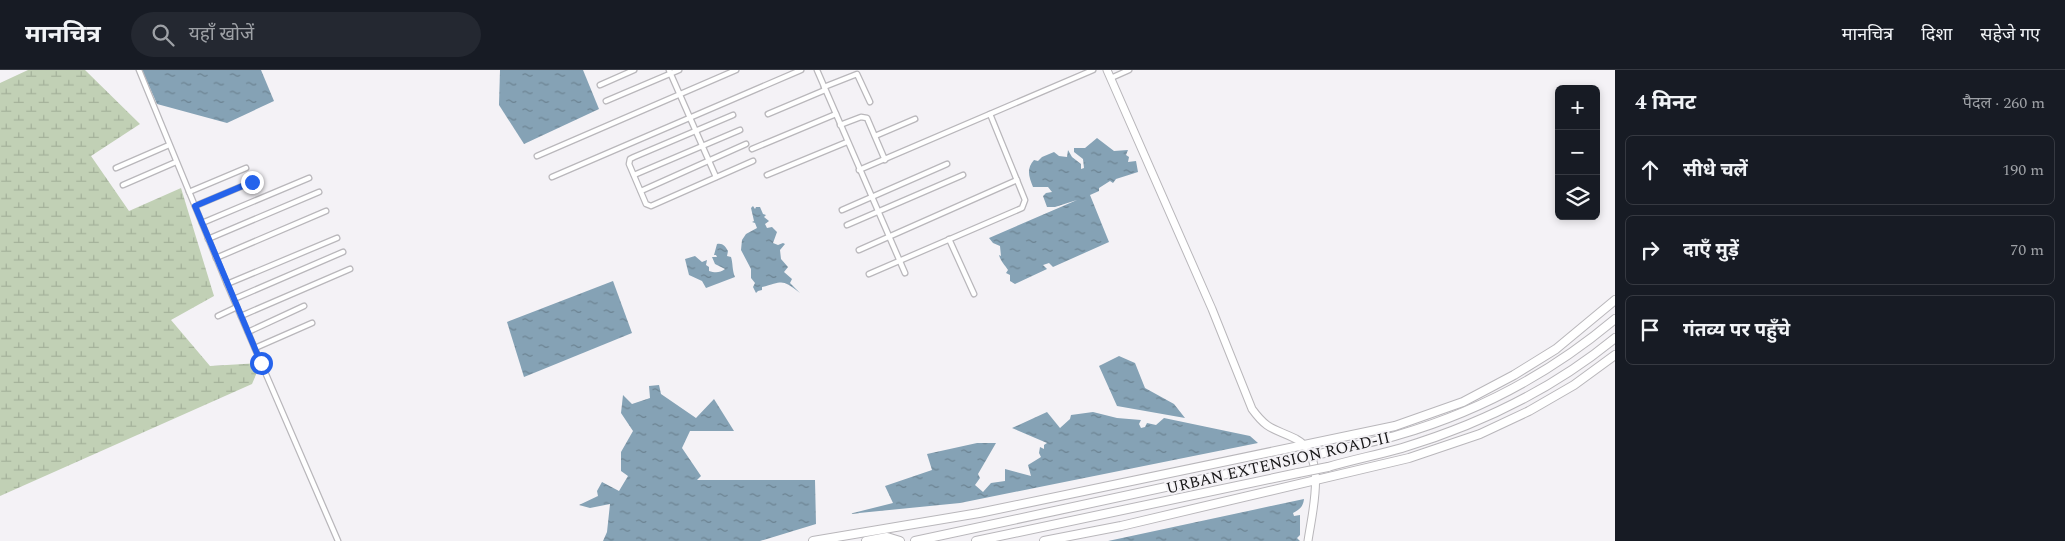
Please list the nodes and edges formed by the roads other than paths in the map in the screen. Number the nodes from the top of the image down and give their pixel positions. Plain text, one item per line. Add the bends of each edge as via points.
1 (139, 70) edge
2 (634, 70) edge
3 (679, 70) edge
4 (736, 70) edge
5 (802, 70) edge
6 (817, 70) edge
7 (1093, 70) edge
8 (1108, 70) edge
9 (1129, 70) edge
10 (670, 72) edge
11 (1111, 78) junction
12 (600, 85) dead end
13 (825, 89) junction
14 (680, 94) junction
15 (606, 100) dead end
16 (870, 102) dead end
17 (768, 114) dead end
18 (836, 114) junction
19 (990, 114) junction
20 (734, 115) dead end
21 (690, 118) junction
22 (915, 119) dead end
23 (840, 125) junction
24 (740, 130) dead end
25 (695, 131) junction
26 (875, 136) junction
27 (847, 142) junction
28 (746, 144) dead end
29 (169, 145) junction
30 (702, 146) junction
31 (752, 149) dead end
32 (537, 156) dead end
33 (885, 160) junction
34 (709, 161) junction
35 (753, 161) dead end
36 (176, 162) junction
37 (946, 164) dead end
38 (116, 168) dead end
39 (246, 168) dead end
40 (860, 170) junction
41 (634, 175) junction
42 (767, 175) dead end
43 (963, 175) dead end
44 (552, 177) dead end
45 (716, 177) junction
46 (309, 178) dead end
47 (1017, 180) junction
48 (252, 182) dead end
49 (123, 185) dead end
50 (641, 191) junction
51 (188, 192) junction
52 (319, 192) dead end
53 (871, 197) junction
54 (195, 206) junction
55 (842, 210) dead end
56 (326, 211) dead end
57 (878, 212) junction
58 (202, 223) junction
59 (847, 225) dead end
60 (889, 236) junction
61 (337, 238) dead end
62 (948, 238) junction
63 (208, 239) junction
64 (859, 250) dead end
65 (343, 252) dead end
66 (216, 258) junction
67 (899, 260) junction
68 (350, 268) dead end
69 (905, 273) dead end
70 (869, 274) dead end
71 (227, 284) junction
72 (974, 294) dead end
73 (234, 299) junction
74 (1615, 300) edge
75 (304, 306) dead end
76 (237, 308) junction
77 (218, 316) dead end
78 (241, 316) junction
79 (1615, 319) edge
80 (312, 323) dead end
81 (248, 332) junction
82 (1615, 338) edge
83 (255, 348) junction
84 (1615, 356) edge
85 (1304, 445) junction
86 (1316, 482) junction
87 (338, 541) edge
88 (813, 541) edge
89 (866, 541) edge
90 (900, 541) edge
91 (916, 541) edge
92 (976, 541) edge
93 (1044, 541) edge
94 (1308, 541) edge

1 - 29 street
2 - 12 street
3 - 10 street
4 - 14 street
5 - 21 street
6 - 13 street
7 - 19 street
8 - 11 main road
9 - 11 street
10 - 14 street
10 - 15 street
11 - 85 main road via 1252,409 1269,428
13 - 16 street via 857,74
13 - 17 street
13 - 18 street
14 - 21 street
14 - 32 street
18 - 23 street
18 - 31 street
19 - 33 street
19 - 47 street
20 - 25 street
21 - 25 street
21 - 44 street
22 - 26 street
23 - 26 street via 864,116
23 - 27 street
24 - 30 street
25 - 30 street
25 - 41 street via 630,159
26 - 33 street
27 - 40 street
27 - 42 street
28 - 34 street
29 - 36 street
29 - 38 street
30 - 34 street
30 - 41 street
33 - 40 street
34 - 45 street
34 - 50 street
35 - 45 street
36 - 49 street
36 - 51 street
37 - 53 street
39 - 51 street
40 - 53 street
41 - 50 street
43 - 57 street
45 - 50 street via 651,206 646,204
46 - 58 street
47 - 60 street
47 - 62 street via 1025,200 1022,208
48 - 54 street
51 - 54 street
52 - 63 street
53 - 55 street
53 - 57 street
54 - 58 street
56 - 66 street
57 - 59 street
57 - 60 street
58 - 63 street
60 - 64 street
60 - 67 street
61 - 71 street
62 - 67 street
62 - 72 street
63 - 66 street
65 - 73 street
66 - 71 street
67 - 69 street
67 - 70 street
68 - 78 street
71 - 73 street
73 - 76 street
74 - 85 main road via 1556,349 1464,402 1395,426
75 - 81 street
76 - 77 street
76 - 78 street
78 - 81 street
79 - 91 main road, URBAN EXTENSION ROAD-II, bridge via 1518,387 1469,410 1398,435
80 - 83 street
81 - 83 street
82 - 92 main road, URBAN EXTENSION ROAD-II, bridge via 1531,394 1475,422 1403,448 1328,467
83 - 87 street
84 - 86 main road via 1574,385 1480,434 1409,458
85 - 86 main road via 1311,454
85 - 88 main road via 979,513
86 - 93 main road
86 - 94 main road
89 - 90 main road via 887,537

